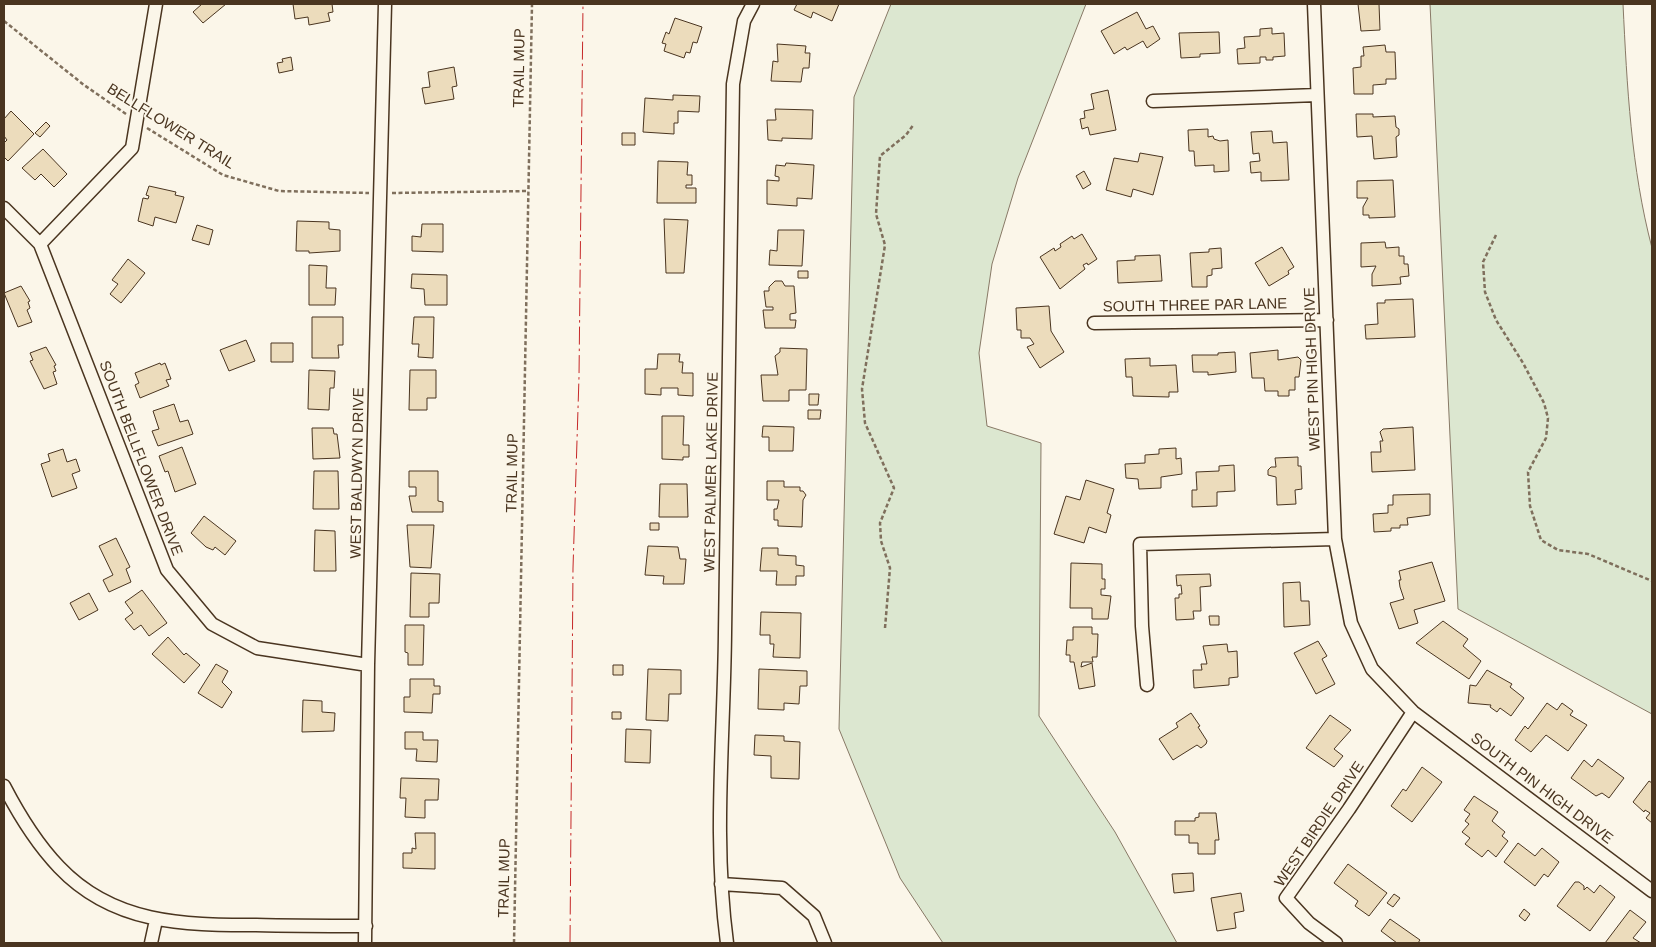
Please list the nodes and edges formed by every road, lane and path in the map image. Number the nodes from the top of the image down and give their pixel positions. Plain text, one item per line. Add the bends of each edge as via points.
1 (156, 4) edge
2 (385, 4) edge
3 (532, 4) edge
4 (753, 4) edge
5 (1314, 4) edge
6 (4, 22) edge
7 (1317, 96) junction
8 (1154, 101) dead end
9 (137, 122) junction
10 (914, 124) dead end
11 (528, 191) junction
12 (380, 193) junction
13 (4, 208) edge
14 (1496, 235) dead end
15 (40, 244) junction
16 (1327, 320) junction
17 (1094, 322) dead end
18 (1335, 539) junction
19 (1652, 581) edge
20 (885, 628) dead end
21 (368, 665) junction
22 (1147, 685) dead end
23 (1413, 712) junction
24 (4, 786) edge
25 (722, 884) junction
26 (1652, 891) edge
27 (156, 920) junction
28 (366, 926) junction
29 (151, 943) edge
30 (365, 943) edge
31 (514, 943) edge
32 (727, 943) edge
33 (825, 943) edge
34 (1336, 943) edge

1 - 9 street
2 - 12 street, WEST BALDWYN DRIVE
3 - 11 path, TRAIL MUP
4 - 25 street, WEST PALMER LAKE DRIVE via 744,21 733,84 725,662 718,822
5 - 7 street, WEST PIN HIGH DRIVE
6 - 9 path, BELLFLOWER TRAIL
7 - 8 street
7 - 16 street, WEST PIN HIGH DRIVE
9 - 12 path, BELLFLOWER TRAIL via 223,175 279,191
9 - 15 street via 132,148
10 - 20 path via 906,135 880,156 876,214 885,245 862,389 865,423 894,488 880,523 881,541 890,568
11 - 12 path, BELLFLOWER TRAIL
11 - 31 path, TRAIL MUP
12 - 21 street, WEST BALDWYN DRIVE
13 - 15 street, SOUTH BELLFLOWER DRIVE
14 - 19 path via 1483,262 1485,292 1496,320 1544,403 1548,418 1546,438 1528,472 1530,506 1541,540 1558,550 1588,554
15 - 21 street, SOUTH BELLFLOWER DRIVE via 167,570 212,624 257,648
16 - 17 street, SOUTH THREE PAR LANE
16 - 18 street, WEST PIN HIGH DRIVE
18 - 22 street via 1140,544
18 - 23 street, WEST PIN HIGH DRIVE via 1351,623 1372,669
21 - 28 street, WEST BALDWYN DRIVE
23 - 26 street, SOUTH PIN HIGH DRIVE
23 - 34 street, WEST BIRDIE DRIVE via 1286,898 1309,923
24 - 27 street via 38,842 60,868 108,903
25 - 32 street, WEST PALMER LAKE DRIVE
25 - 33 street via 782,888 814,916
27 - 28 street via 202,925
27 - 29 street
28 - 30 street, WEST BALDWYN DRIVE

